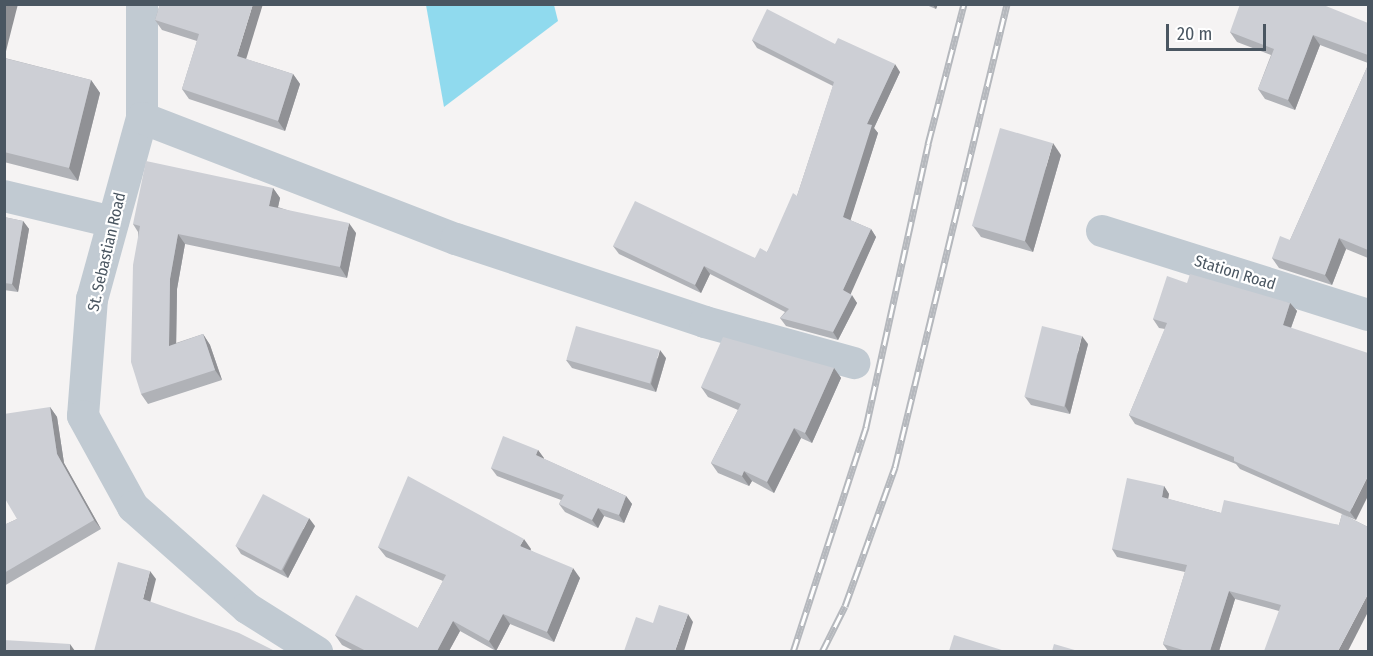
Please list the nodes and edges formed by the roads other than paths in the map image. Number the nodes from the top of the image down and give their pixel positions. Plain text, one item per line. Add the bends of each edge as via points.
1 (142, 4) edge
2 (142, 118) junction
3 (4, 196) edge
4 (113, 222) junction
5 (1102, 231) dead end
6 (1368, 315) edge
7 (854, 363) dead end
8 (317, 651) edge

1 - 2 street, St. Sebastian Road
2 - 4 street, St. Sebastian Road
2 - 7 street via 456,239 705,322
3 - 4 street
4 - 8 street, St. Sebastian Road via 92,299 83,416 133,507 247,608
5 - 6 street, Station Road

